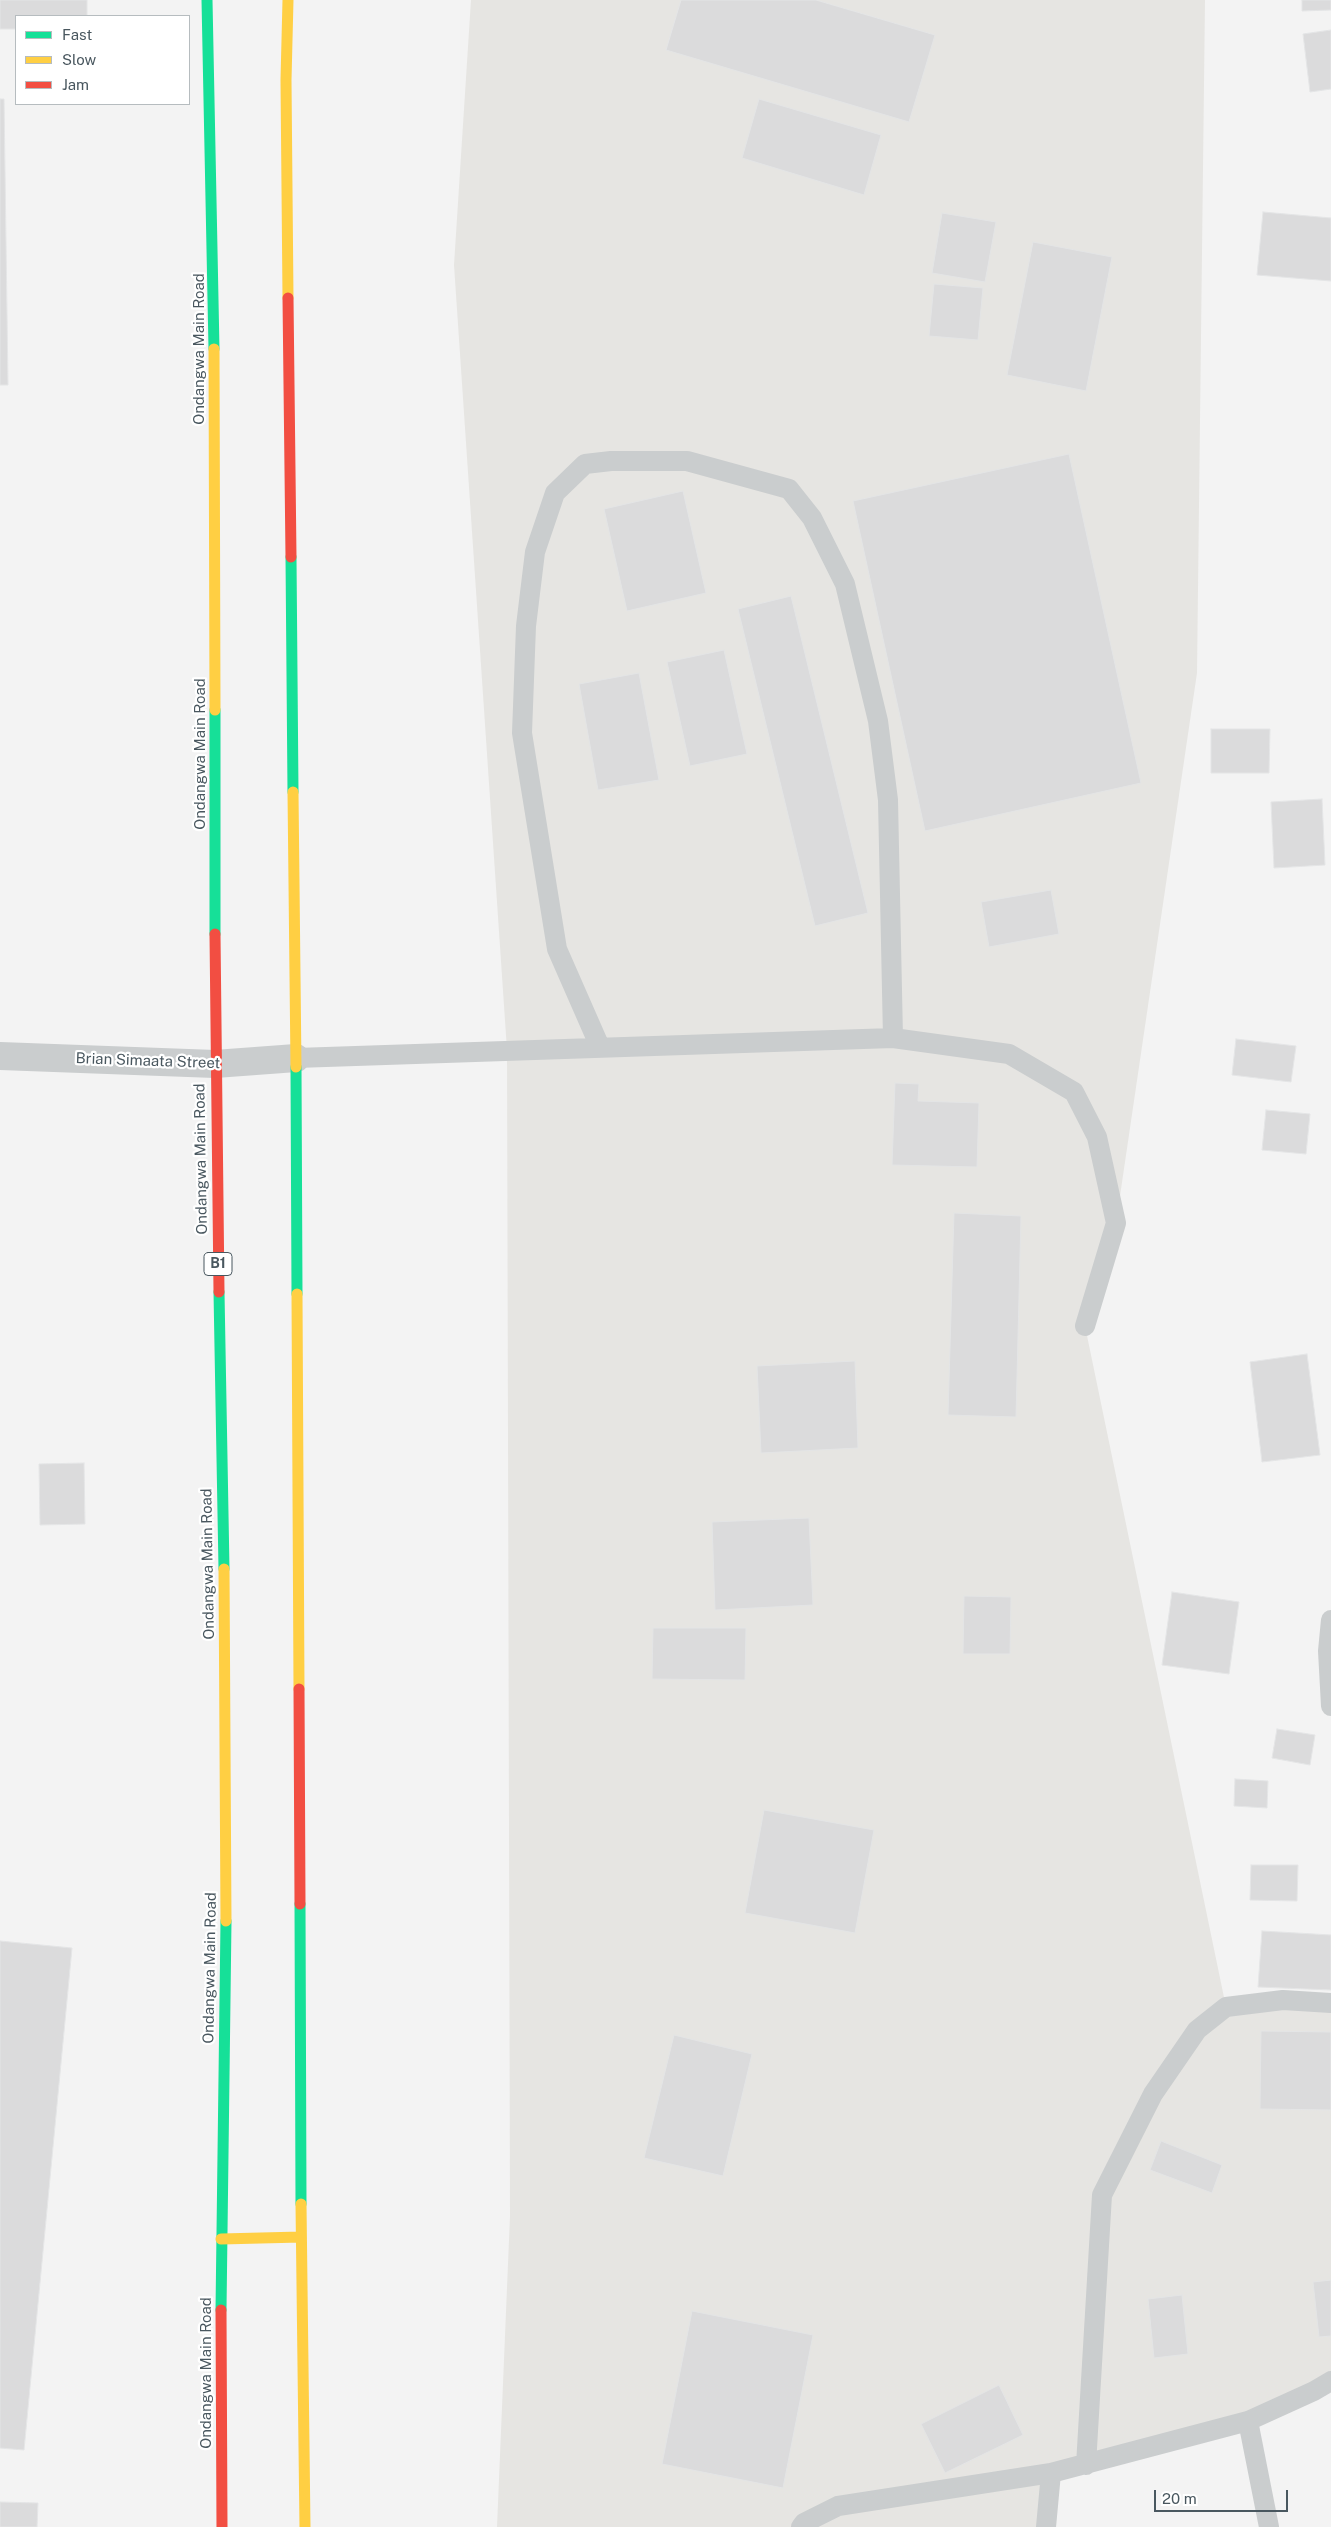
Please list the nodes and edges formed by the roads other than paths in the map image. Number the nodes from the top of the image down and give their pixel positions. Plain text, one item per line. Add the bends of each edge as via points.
1 (207, 0) edge
2 (288, 0) edge
3 (893, 1038) junction
4 (600, 1047) junction
5 (0, 1056) edge
6 (296, 1058) junction
7 (215, 1064) junction
8 (1085, 1326) dead end
9 (1331, 1620) edge
10 (1331, 1706) edge
11 (1331, 2003) edge
12 (301, 2237) junction
13 (220, 2239) junction
14 (1331, 2380) edge
15 (1248, 2421) junction
16 (1086, 2465) junction
17 (1052, 2473) junction
18 (222, 2527) edge
19 (305, 2527) edge
20 (801, 2527) edge
21 (1046, 2527) edge
22 (1269, 2527) edge

1 - 7 main road, Ondangwa Main Road / B1 via 214,325
2 - 6 main road via 286,80
3 - 4 lane
3 - 4 lane via 888,800 878,721 845,584 812,518 789,489 687,461 610,461 585,464 555,493 538,544 526,626 522,733 557,949
3 - 8 lane via 1009,1054 1074,1092 1097,1137 1116,1223
4 - 6 lane
5 - 7 street, Brian Simaata Street
6 - 7 street, Brian Simaata Street
6 - 12 main road
7 - 13 main road, Ondangwa Main Road / B1 via 226,1899
9 - 10 lane via 1328,1652
11 - 16 lane via 1283,2000 1226,2007 1197,2030 1153,2094 1102,2195
12 - 13 main road
12 - 19 main road
13 - 18 main road, Ondangwa Main Road / B1
14 - 15 lane
15 - 16 lane
15 - 22 lane
16 - 17 lane
17 - 20 lane via 838,2506
17 - 21 lane

